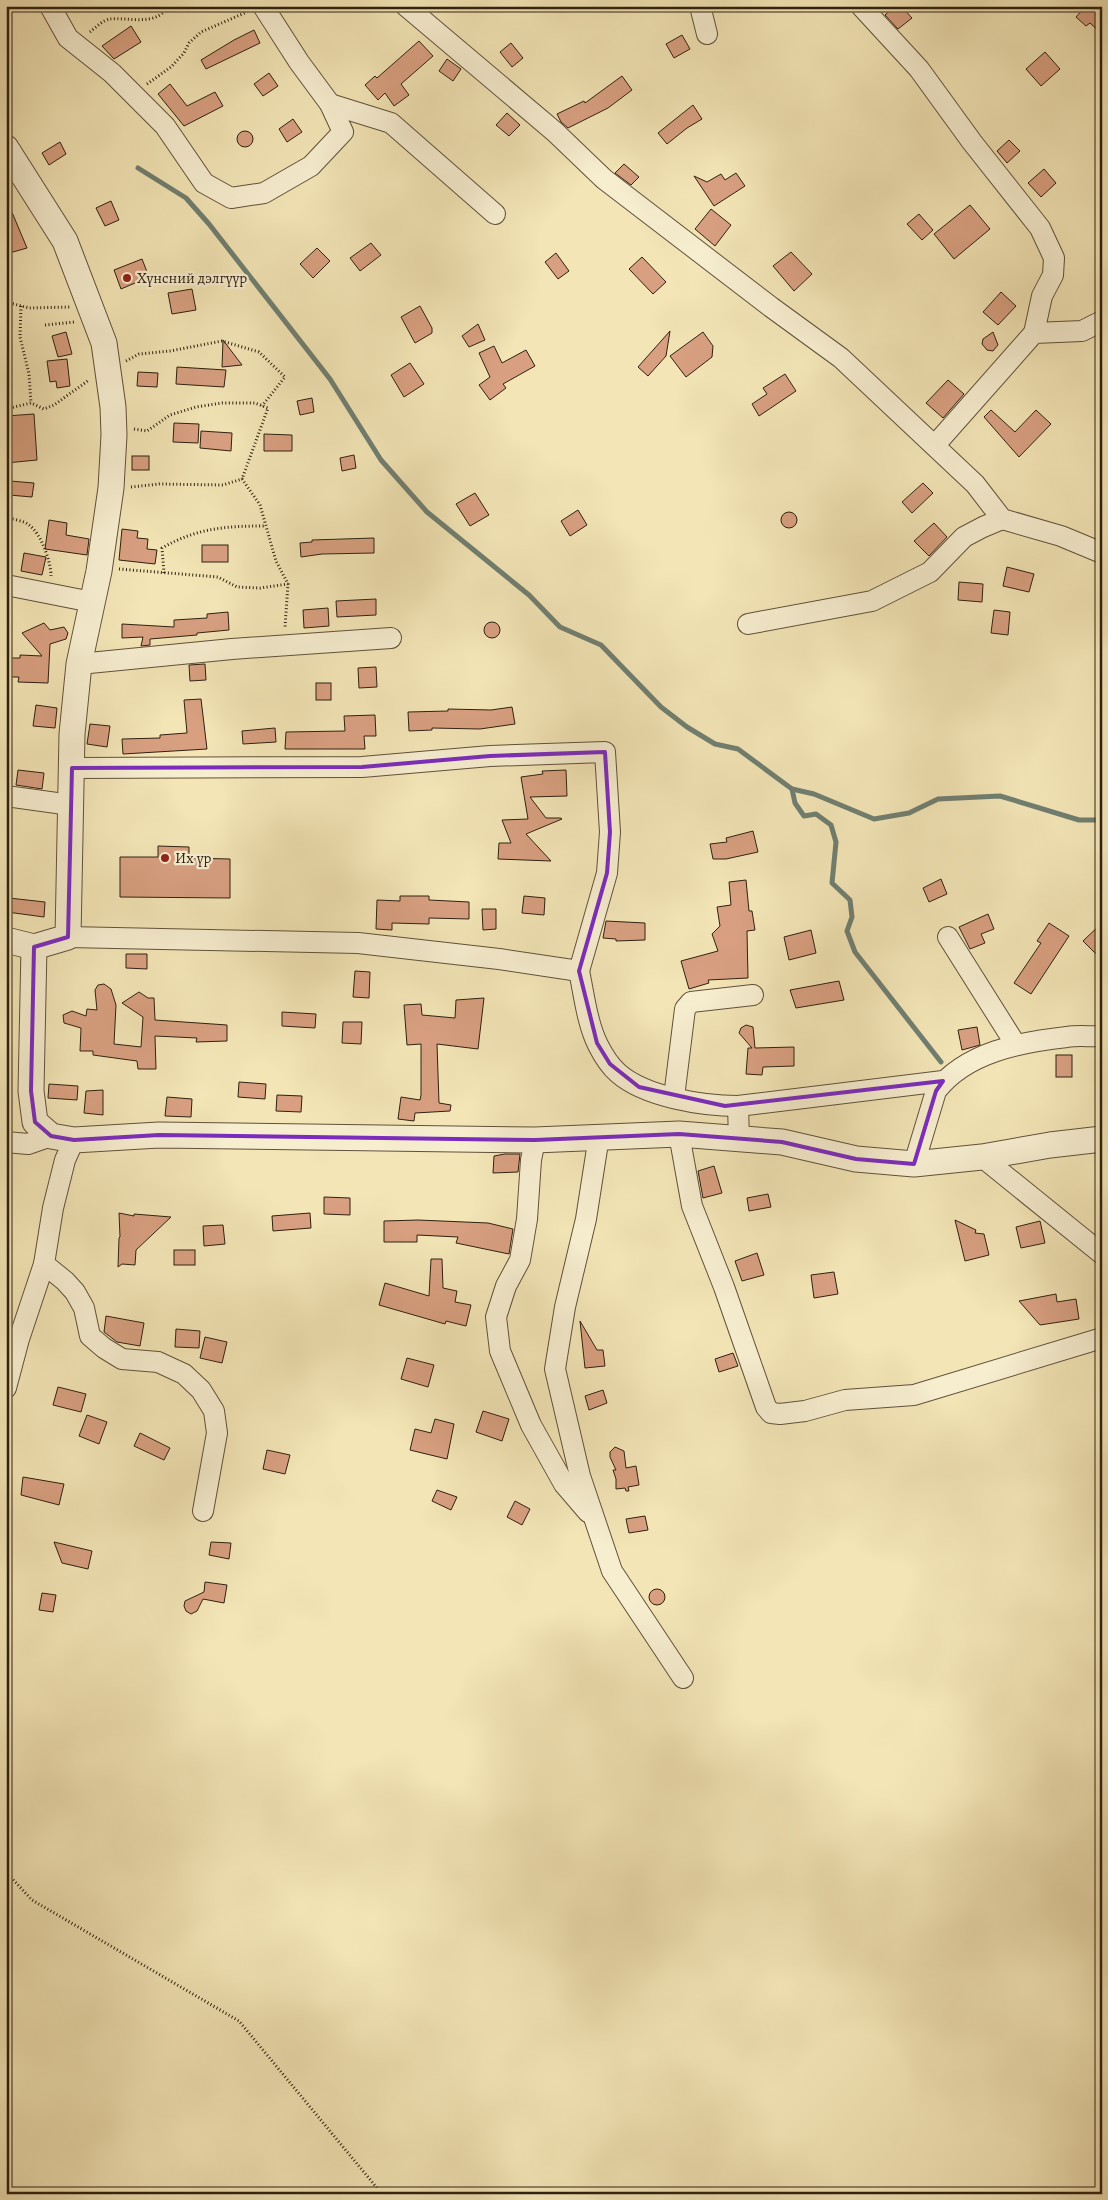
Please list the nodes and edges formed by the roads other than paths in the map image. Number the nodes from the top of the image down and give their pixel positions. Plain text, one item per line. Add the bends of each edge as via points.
1 (50, 6) edge
2 (406, 6) edge
3 (700, 6) edge
4 (861, 6) edge
5 (257, 8) edge
6 (707, 34) dead end
7 (330, 104) junction
8 (6, 148) edge
9 (495, 214) dead end
10 (1102, 322) edge
11 (1034, 332) junction
12 (935, 445) junction
13 (1002, 519) junction
14 (1102, 553) edge
15 (6, 585) edge
16 (92, 602) junction
17 (748, 624) dead end
18 (391, 638) dead end
19 (79, 664) junction
20 (72, 768) junction
21 (6, 796) edge
22 (71, 804) junction
23 (68, 937) junction
24 (948, 937) dead end
25 (6, 940) edge
26 (34, 947) junction
27 (579, 971) junction
28 (753, 995) dead end
29 (1102, 1036) edge
30 (1016, 1045) junction
31 (943, 1081) junction
32 (674, 1097) junction
33 (738, 1106) junction
34 (679, 1134) junction
35 (598, 1136) junction
36 (62, 1138) junction
37 (739, 1139) junction
38 (1102, 1139) edge
39 (535, 1140) junction
40 (6, 1142) edge
41 (982, 1157) junction
42 (914, 1164) junction
43 (1102, 1254) edge
44 (44, 1264) junction
45 (1102, 1338) edge
46 (6, 1388) edge
47 (203, 1511) dead end
48 (593, 1515) junction
49 (683, 1678) dead end

1 - 7 street via 68,38 112,73 165,126 204,183 231,198 264,193 311,166 343,132
2 - 12 street via 555,132 604,179 841,358
3 - 6 street
4 - 11 street via 919,69 1040,228 1054,258 1053,275 1042,296
5 - 7 street
7 - 9 street via 391,123
8 - 16 street via 65,241 104,343 114,434 111,488
10 - 11 street via 1082,332
11 - 12 street
12 - 13 street via 975,484
13 - 14 street via 1061,536
13 - 17 street via 964,537 930,572 872,601
15 - 16 street
16 - 19 street
18 - 19 street
19 - 20 street
20 - 22 street
20 - 27 street via 362,767 490,756 605,752 610,832 607,873
21 - 22 street
22 - 23 street
23 - 26 street
23 - 27 street via 358,943
24 - 30 street
25 - 26 street
26 - 36 street via 31,1091 35,1122
27 - 32 street via 597,1043 610,1064 618,1074 639,1087
28 - 32 street via 691,1002 684,1009
29 - 30 street via 1069,1036
30 - 31 street via 994,1051
31 - 33 street
31 - 42 street via 936,1090
32 - 33 street via 711,1105
33 - 37 street
34 - 35 street
34 - 37 street
34 - 45 street via 692,1206 766,1407 771,1413 805,1411 844,1400 914,1395
35 - 39 street
35 - 48 street via 586,1219 565,1307 555,1369 580,1476
36 - 39 street via 159,1135
36 - 40 street via 28,1144
36 - 44 street via 65,1160
37 - 42 street via 782,1142 856,1159
38 - 41 street
39 - 48 street via 520,1260 506,1286 496,1317 500,1351 530,1425 564,1484 583,1508
41 - 42 street
41 - 43 street
44 - 46 street
44 - 47 street via 75,1292 84,1308 90,1336 104,1348 122,1359 158,1362 184,1374 201,1390 214,1411 217,1433
48 - 49 street via 612,1571

